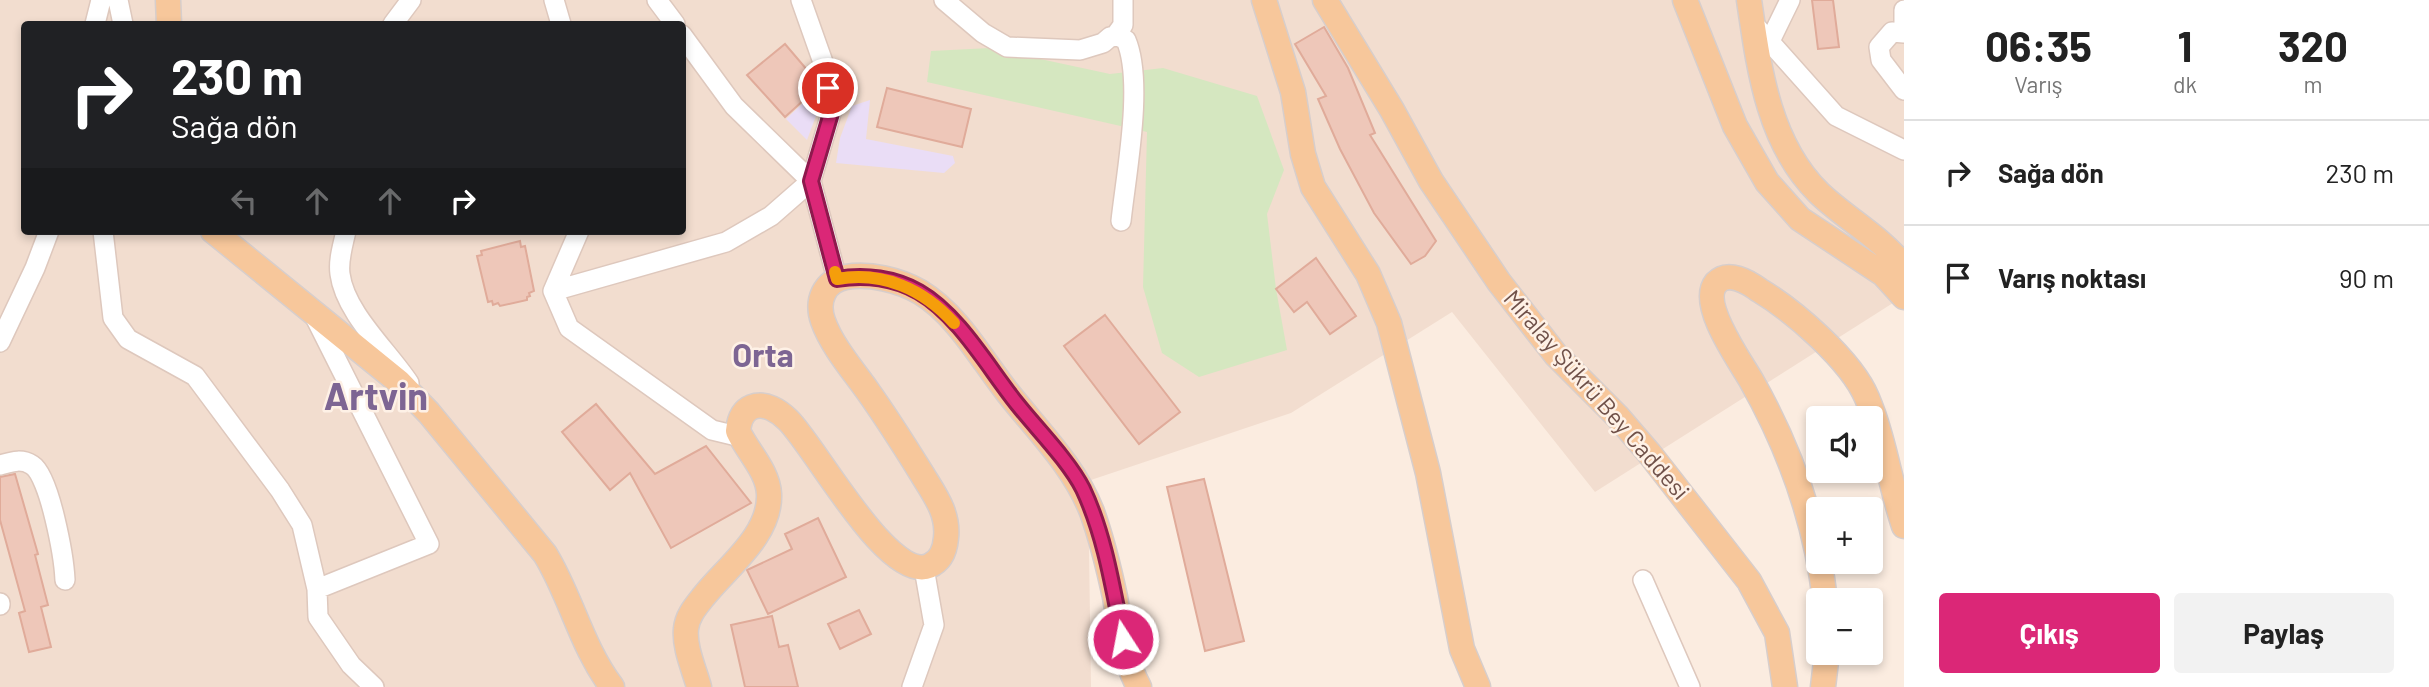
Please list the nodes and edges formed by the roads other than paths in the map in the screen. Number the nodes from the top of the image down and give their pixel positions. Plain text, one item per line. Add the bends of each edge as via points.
1 (102, 0) edge
2 (118, 0) edge
3 (168, 0) edge
4 (411, 0) edge
5 (554, 0) edge
6 (657, 0) edge
7 (801, 0) edge
8 (944, 0) edge
9 (1123, 0) edge
10 (1264, 0) edge
11 (1325, 0) edge
12 (1685, 0) edge
13 (1790, 0) edge
14 (1904, 10) edge
15 (1750, 11) edge
16 (96, 21) edge
17 (122, 21) edge
18 (169, 21) edge
19 (395, 21) edge
20 (560, 21) edge
21 (673, 21) edge
22 (1904, 32) edge
23 (1115, 36) junction
24 (686, 40) edge
25 (1770, 41) junction
26 (1904, 90) edge
27 (1904, 150) edge
28 (811, 181) junction
29 (1121, 221) dead end
30 (47, 235) edge
31 (103, 235) edge
32 (218, 235) edge
33 (345, 235) edge
34 (577, 235) edge
35 (1904, 267) edge
36 (837, 279) junction
37 (553, 291) junction
38 (1904, 297) edge
39 (313, 313) junction
40 (0, 342) edge
41 (429, 413) junction
42 (741, 437) junction
43 (0, 465) edge
44 (1904, 526) edge
45 (924, 568) junction
46 (65, 580) dead end
47 (1643, 580) dead end
48 (1823, 588) edge
49 (317, 589) junction
50 (1826, 665) edge
51 (374, 687) edge
52 (612, 687) edge
53 (699, 687) edge
54 (912, 687) edge
55 (1139, 687) edge
56 (1478, 687) edge
57 (1690, 687) edge
58 (1785, 687) edge
59 (1823, 687) edge

1 - 16 street
2 - 17 street
3 - 18 main road
4 - 19 street
5 - 20 street
6 - 21 street
7 - 28 street via 824,65 832,110
8 - 23 street via 1007,47 1080,50
9 - 23 street via 1123,25
10 - 56 main road via 1293,92 1313,187 1368,274 1390,323 1428,474 1462,649
11 - 58 main road, Miralay Şükrü Bey Caddesi via 1441,197 1511,298 1556,355 1649,453 1749,581 1777,634
12 - 38 main road via 1735,126 1767,183 1800,219 1882,274
13 - 25 street
14 - 22 street
15 - 25 street
15 - 35 main road via 1760,73 1785,148 1821,194 1892,251
22 - 26 street via 1892,32 1879,47 1881,60
23 - 29 street via 1126,40 1133,75
24 - 28 street via 734,106
25 - 27 street via 1836,116
28 - 36 street
28 - 37 street via 771,216 726,242
30 - 40 street
31 - 49 street via 113,318 128,339 195,376 302,525
32 - 39 main road
33 - 41 street via 340,275 348,297
34 - 37 street
36 - 45 main road via 820,303 828,333 895,429 945,515 944,548 939,560
36 - 55 main road via 888,280 929,300 964,334 1063,461 1082,487 1093,516 1126,653
37 - 42 street via 569,328 712,430
39 - 41 main road via 399,382
39 - 49 street via 429,544
41 - 52 main road via 545,554 582,637
42 - 45 main road via 738,422 751,407 779,412 799,432 878,540 901,561
42 - 53 main road via 767,484 768,511 760,530 690,617 687,643
43 - 46 street via 21,461 40,472 61,540
44 - 48 main road via 1873,413 1856,377 1769,296 1732,277 1717,282 1712,294 1720,327 1775,424 1793,467
45 - 54 street via 934,625
47 - 57 street
49 - 51 street via 318,617 351,665
50 - 59 main road

